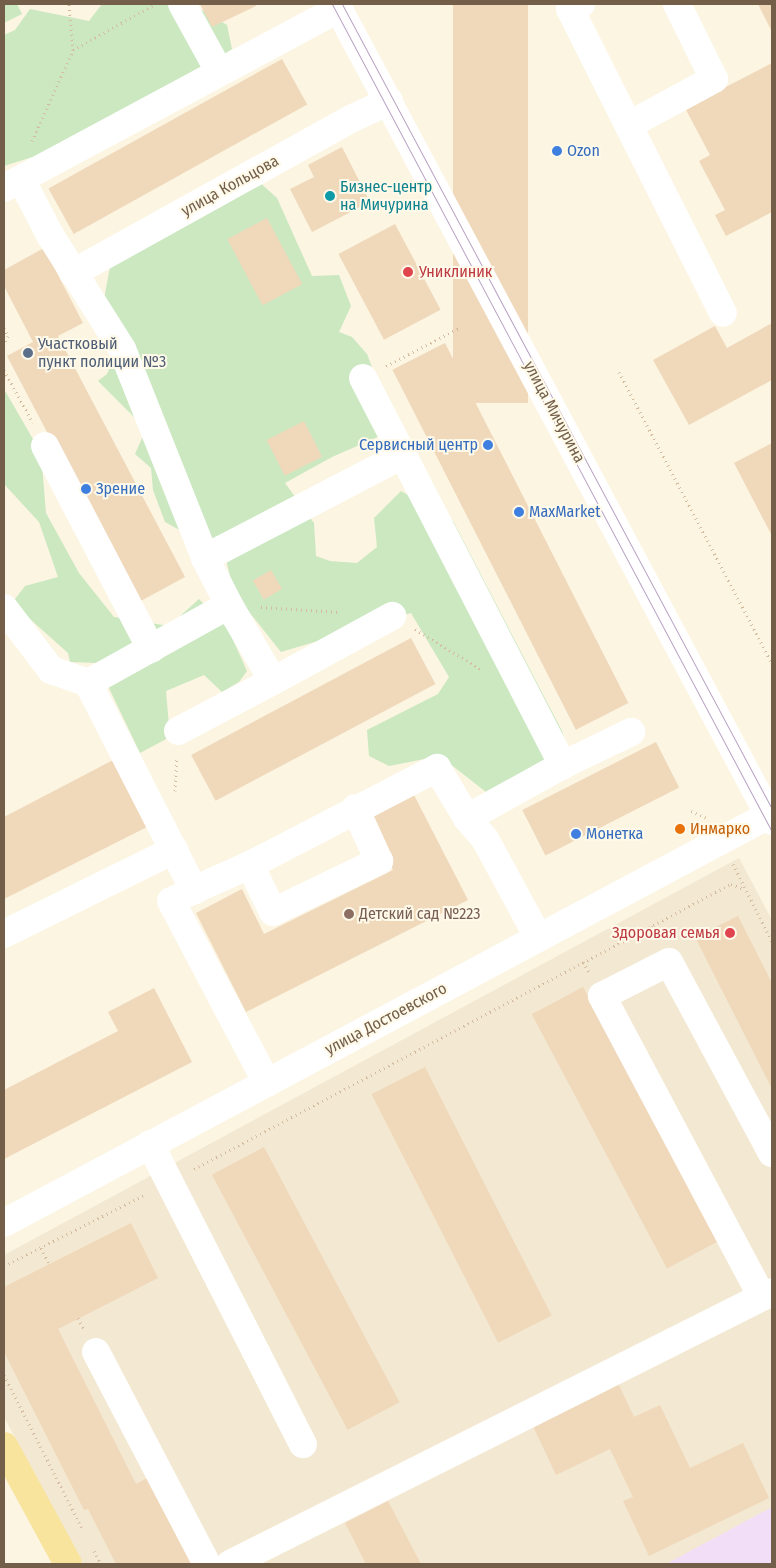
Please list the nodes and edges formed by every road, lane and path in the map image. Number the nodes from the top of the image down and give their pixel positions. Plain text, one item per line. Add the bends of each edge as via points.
1 (69, 4) edge
2 (155, 4) edge
3 (182, 4) edge
4 (581, 4) edge
5 (677, 4) edge
6 (337, 6) edge
7 (73, 50) junction
8 (219, 71) junction
9 (389, 101) junction
10 (629, 125) junction
11 (12, 184) edge
12 (73, 273) junction
13 (723, 313) dead end
14 (4, 328) edge
15 (459, 328) dead end
16 (4, 345) edge
17 (4, 370) edge
18 (619, 372) dead end
19 (363, 378) joint
20 (45, 446) joint
21 (401, 456) junction
22 (206, 558) junction
23 (230, 605) junction
24 (4, 608) edge
25 (392, 616) dead end
26 (151, 649) junction
27 (772, 663) edge
28 (273, 681) junction
29 (88, 683) junction
30 (178, 732) joint
31 (631, 732) dead end
32 (563, 765) junction
33 (174, 796) dead end
34 (355, 808) junction
35 (692, 811) dead end
36 (699, 813) dead end
37 (467, 818) junction
38 (770, 818) edge
39 (174, 850) junction
40 (732, 862) dead end
41 (250, 865) junction
42 (744, 888) junction
43 (194, 890) junction
44 (4, 934) edge
45 (538, 937) junction
46 (772, 942) edge
47 (267, 1084) junction
48 (353, 1084) dead end
49 (150, 1144) junction
50 (772, 1153) edge
51 (4, 1223) edge
52 (41, 1248) dead end
53 (49, 1264) dead end
54 (767, 1294) edge
55 (96, 1352) dead end
56 (4, 1374) edge
57 (303, 1444) dead end
58 (4, 1446) edge
59 (83, 1530) dead end
60 (92, 1547) dead end
61 (68, 1564) edge
62 (101, 1564) edge
63 (207, 1564) edge
64 (230, 1564) edge

1 - 7 path
2 - 7 path
3 - 8 street
4 - 10 street via 570,9
5 - 10 street via 714,79
6 - 8 street
6 - 9 street, улица Мичурина
7 - 11 path
8 - 11 street
9 - 12 street, улица Кольцова
9 - 38 street, улица Мичурина
10 - 13 street
11 - 12 street
12 - 22 street via 122,349
14 - 16 path via 8,336
15 - 19 path
17 - 20 path
18 - 27 path
19 - 21 street
20 - 26 street
21 - 22 street
21 - 32 street
22 - 23 street
23 - 26 street
23 - 28 street
24 - 29 street via 52,670
25 - 28 street
26 - 29 street
28 - 30 street
29 - 39 street
30 - 33 path
31 - 32 street
32 - 37 street
34 - 37 street via 437,768
34 - 41 street
34 - 41 street via 379,861 273,912
35 - 36 path
37 - 45 street via 486,839
38 - 45 street, улица Достоевского
39 - 43 street
39 - 44 street
40 - 42 path
41 - 43 street
42 - 46 path
42 - 48 path via 731,884
43 - 47 street via 172,901
45 - 47 street, улица Достоевского
47 - 49 street, улица Достоевского
49 - 51 street, улица Достоевского
49 - 57 street
50 - 54 street via 669,962 602,996
52 - 53 path
54 - 64 street
55 - 63 street
56 - 59 path
58 - 61 main road
60 - 62 path

